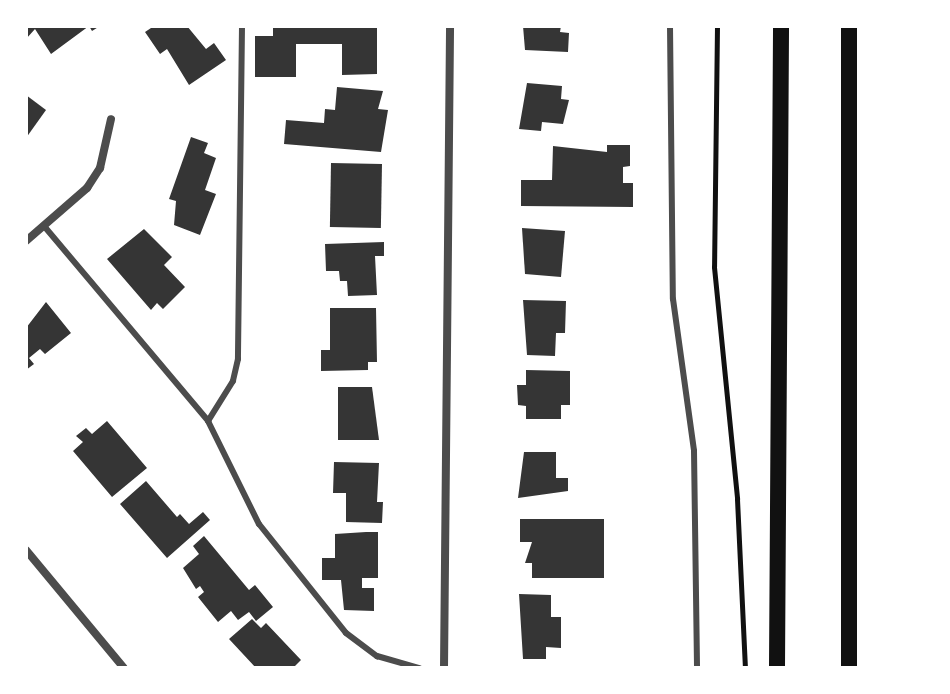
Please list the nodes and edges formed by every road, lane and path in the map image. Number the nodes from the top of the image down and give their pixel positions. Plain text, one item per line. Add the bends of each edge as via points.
1 (242, 26) edge
2 (450, 26) edge
3 (670, 26) edge
4 (717, 26) edge
5 (781, 26) edge
6 (849, 26) edge
7 (111, 119) dead end
8 (44, 226) junction
9 (28, 235) edge
10 (208, 421) junction
11 (26, 550) edge
12 (124, 668) edge
13 (419, 668) edge
14 (444, 668) edge
15 (697, 668) edge
16 (745, 668) edge
17 (777, 668) edge
18 (849, 668) edge

1 - 10 lane via 238,359 233,381
2 - 14 street
3 - 15 lane via 673,299 694,451
4 - 16 path via 714,267 737,499
5 - 17 main road
6 - 18 main road
7 - 8 street via 100,168 87,188
8 - 9 street
8 - 10 lane
10 - 13 lane via 259,524 346,633 377,656
11 - 12 street

